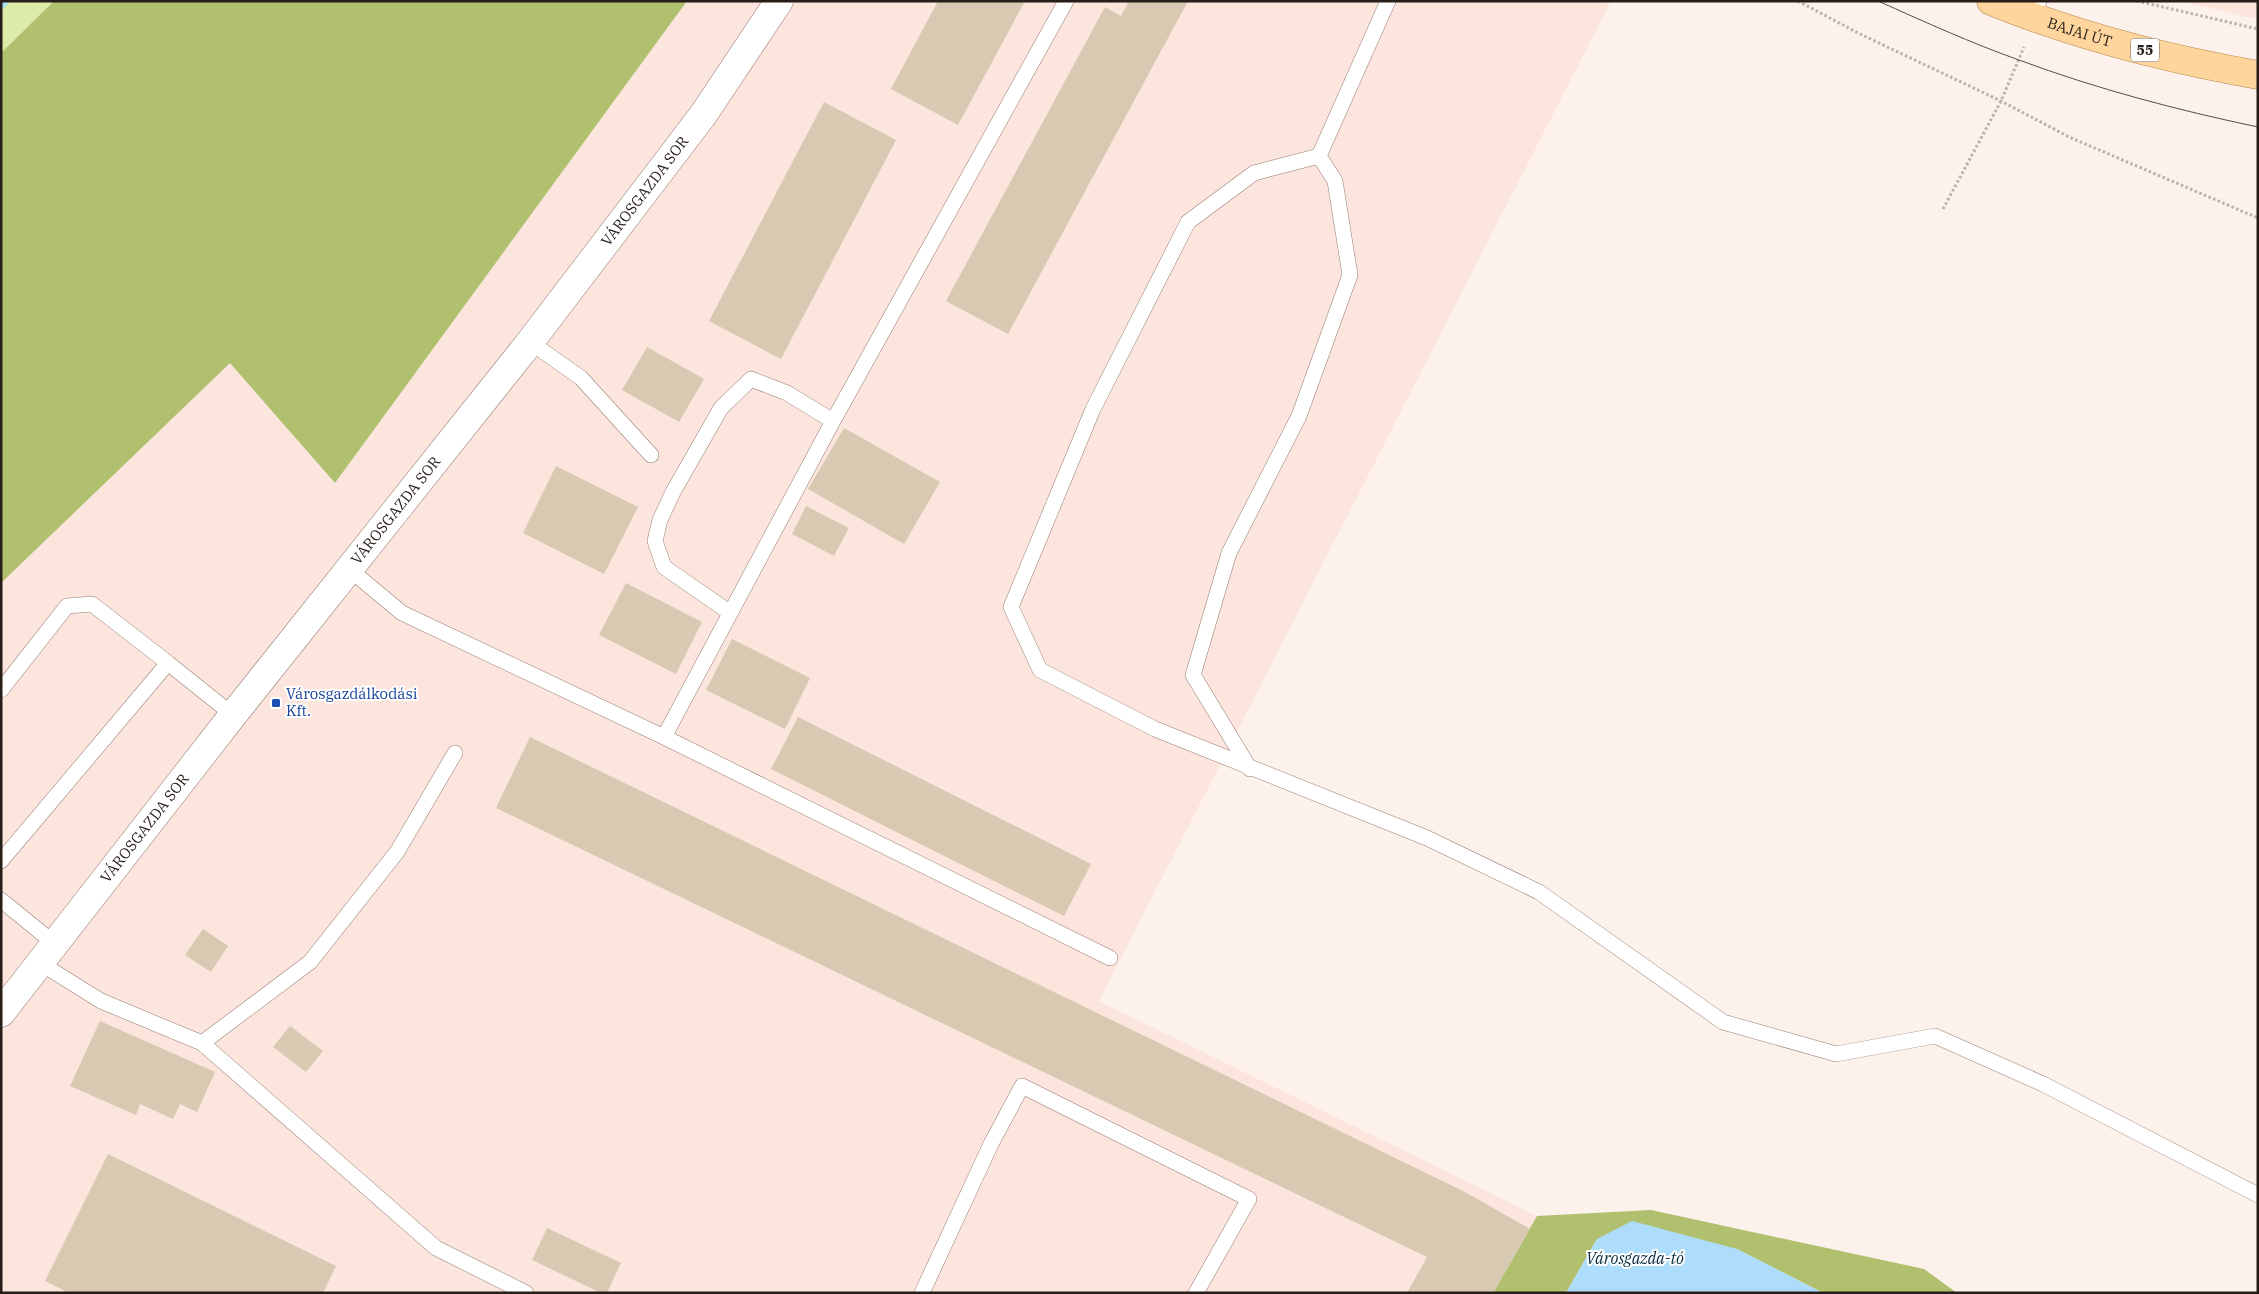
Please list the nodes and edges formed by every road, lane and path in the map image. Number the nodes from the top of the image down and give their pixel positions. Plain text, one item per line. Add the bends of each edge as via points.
1 (779, 1) edge
2 (1066, 1) edge
3 (1388, 1) edge
4 (1798, 1) edge
5 (1991, 1) edge
6 (2137, 1) edge
7 (2037, 10) edge
8 (2258, 29) edge
9 (2258, 75) edge
10 (2001, 101) junction
11 (1319, 156) junction
12 (1943, 210) dead end
13 (2258, 218) edge
14 (530, 342) junction
15 (833, 421) junction
16 (651, 455) dead end
17 (349, 569) junction
18 (729, 612) junction
19 (168, 663) junction
20 (1, 690) edge
21 (233, 715) junction
22 (664, 737) junction
23 (456, 753) dead end
24 (1250, 769) junction
25 (1, 860) edge
26 (1, 900) edge
27 (47, 954) junction
28 (1110, 958) dead end
29 (1, 1013) edge
30 (202, 1043) junction
31 (2258, 1195) edge
32 (526, 1293) edge
33 (922, 1293) edge
34 (1196, 1293) edge

1 - 14 street, VÁROSGAZDA SOR via 703,115
2 - 15 lane
3 - 11 lane
4 - 10 path
5 - 7 main road, BAJAI ÚT / 55
6 - 8 path
7 - 9 main road, BAJAI ÚT / 55 via 2108,41 2193,63
7 - 10 path via 2020,61
10 - 12 path
10 - 13 path via 2069,137
11 - 24 lane via 1335,181 1350,275 1299,416 1229,553 1193,675
11 - 24 lane via 1254,173 1188,222 1093,409 1011,607 1040,670 1155,729
14 - 16 lane via 581,378
14 - 17 street, VÁROSGAZDA SOR
15 - 18 lane
15 - 18 lane via 787,393 751,379 721,408 673,492 660,520 655,541 664,567
17 - 21 street, VÁROSGAZDA SOR
17 - 22 lane via 402,613
18 - 22 lane
19 - 20 lane via 92,604 67,606
19 - 21 lane
19 - 25 lane
21 - 27 street, VÁROSGAZDA SOR
22 - 28 lane
23 - 30 lane via 397,852 310,962
24 - 31 lane via 1427,838 1539,892 1723,1022 1836,1054 1935,1036 2043,1084
26 - 27 lane
27 - 29 street, VÁROSGAZDA SOR
27 - 30 lane via 101,1001
30 - 32 lane via 436,1248
33 - 34 lane via 991,1144 1022,1086 1249,1199

